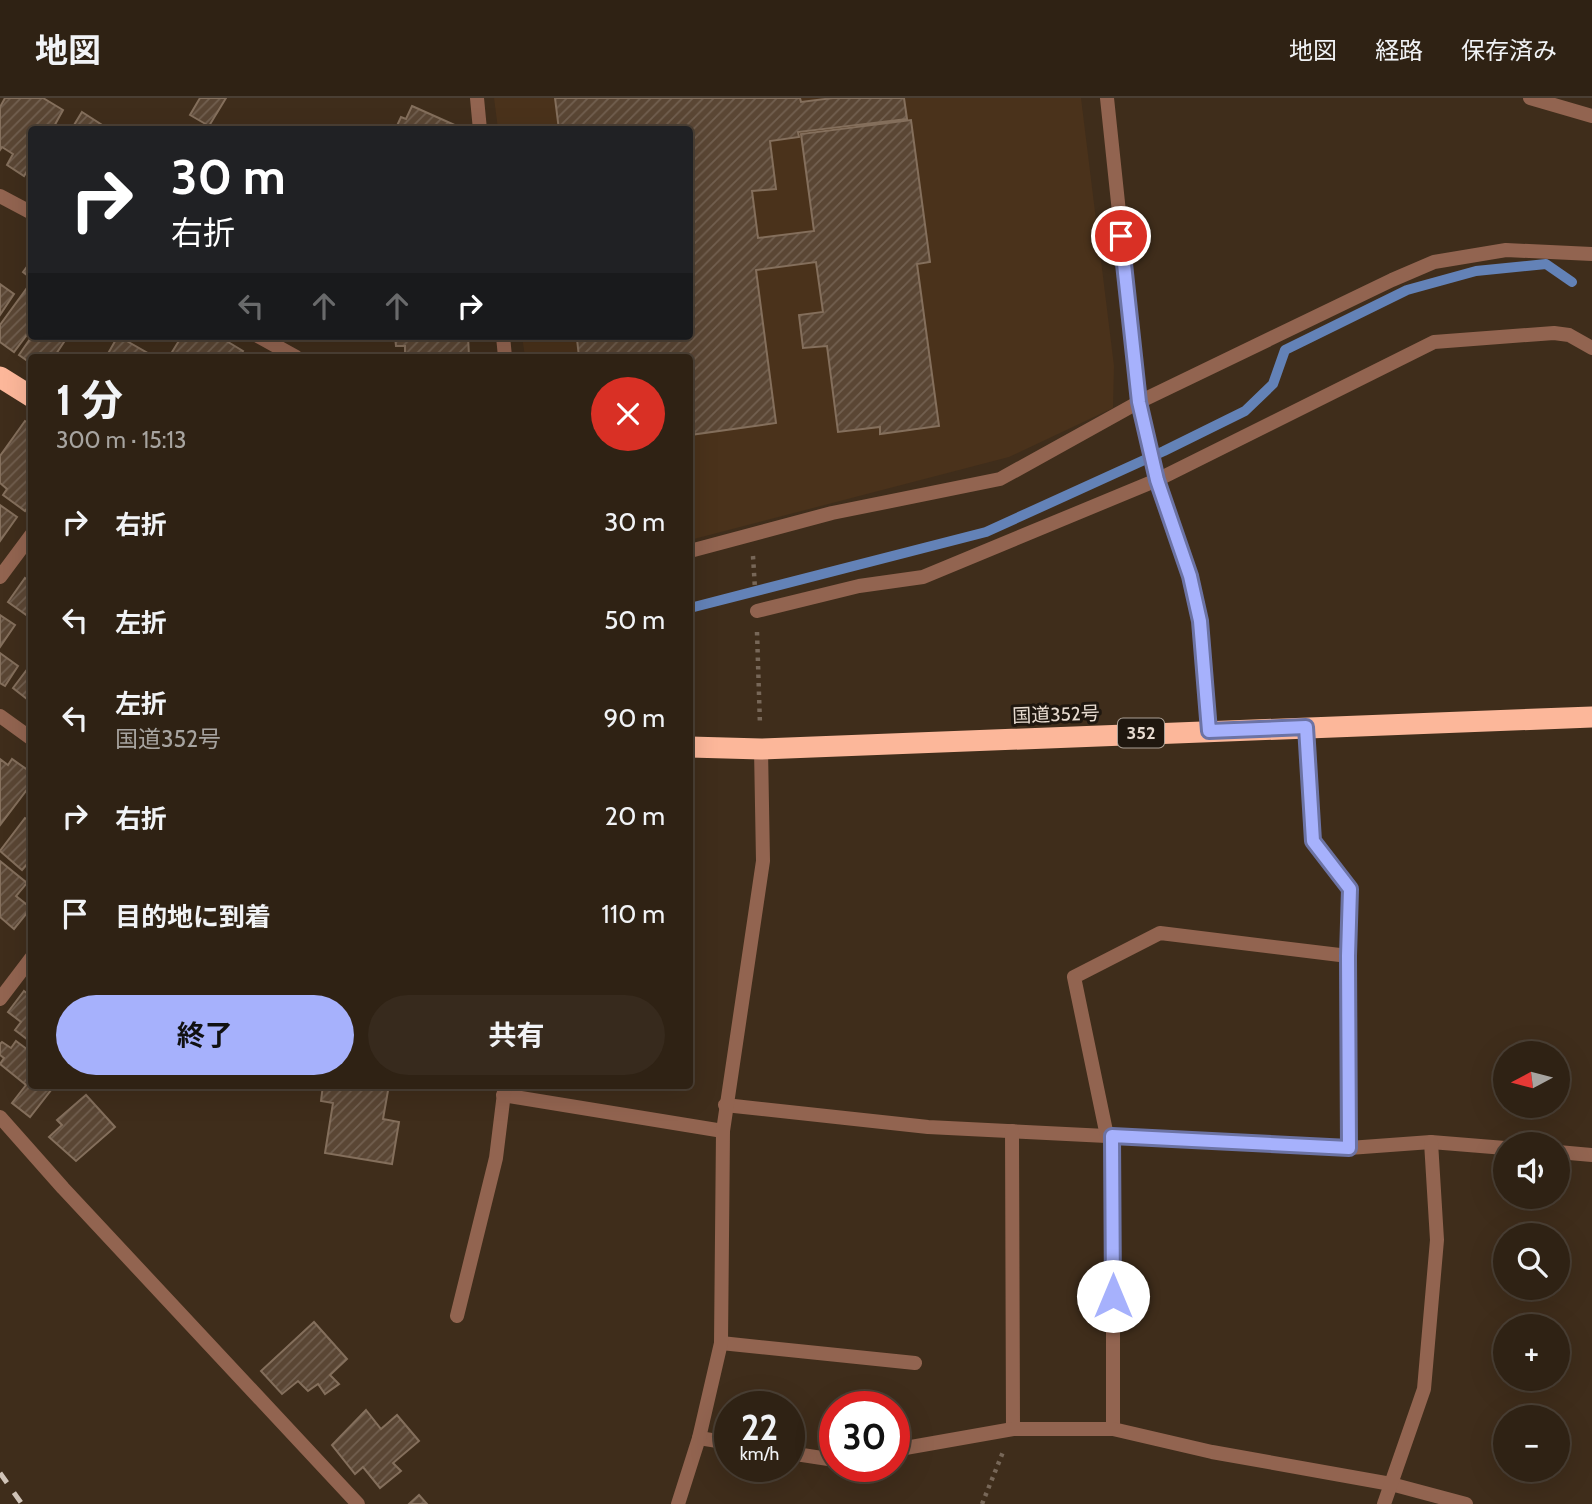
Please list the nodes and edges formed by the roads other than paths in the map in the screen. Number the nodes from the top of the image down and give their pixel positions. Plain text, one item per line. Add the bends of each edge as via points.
1 (477, 98) edge
2 (1107, 98) edge
3 (1530, 98) edge
4 (1592, 116) edge
5 (480, 126) edge
6 (0, 195) edge
7 (28, 211) edge
8 (1592, 254) edge
9 (265, 340) edge
10 (1592, 348) edge
11 (291, 354) edge
12 (0, 377) edge
13 (28, 394) edge
14 (1139, 402) junction
15 (1156, 474) junction
16 (28, 539) edge
17 (693, 550) edge
18 (0, 577) edge
19 (757, 611) road end
20 (0, 716) edge
21 (1592, 717) edge
22 (1306, 727) junction
23 (1209, 731) junction
24 (28, 736) edge
25 (693, 747) edge
26 (761, 749) junction
27 (1348, 956) junction
28 (28, 962) edge
29 (0, 999) edge
30 (504, 1090) edge
31 (725, 1105) junction
32 (0, 1117) edge
33 (723, 1131) junction
34 (1012, 1131) junction
35 (1110, 1136) junction
36 (1431, 1142) junction
37 (1493, 1147) edge
38 (1349, 1148) junction
39 (1570, 1153) edge
40 (1592, 1155) edge
41 (457, 1316) dead end
42 (721, 1343) junction
43 (915, 1363) dead end
44 (1013, 1429) junction
45 (1113, 1429) junction
46 (699, 1438) junction
47 (714, 1440) edge
48 (910, 1447) edge
49 (1391, 1484) junction
50 (358, 1504) edge
51 (678, 1504) edge
52 (1384, 1504) edge
53 (1466, 1504) edge

1 - 5 street
2 - 14 street
3 - 4 street
6 - 7 street
8 - 14 street via 1506,250 1434,262
9 - 11 street
10 - 15 street via 1555,333 1434,342
12 - 13 highway
14 - 15 street
14 - 17 street via 1000,479 832,513
15 - 19 street via 923,577 859,586
15 - 23 street via 1200,621
16 - 18 street
20 - 24 street
21 - 22 highway, 国道352号 / 352
22 - 23 highway, 国道352号 / 352
22 - 27 street via 1313,841 1350,889
23 - 26 highway, 国道352号 / 352
25 - 26 highway, 国道352号 / 352
26 - 31 street via 763,861
27 - 35 street via 1160,933 1074,977
27 - 38 street
28 - 29 street
30 - 33 street
30 - 41 street via 496,1158
31 - 33 street
31 - 34 street
32 - 50 street
33 - 42 street
34 - 35 street
34 - 44 street
35 - 38 street
35 - 45 street
36 - 37 street
36 - 38 street
36 - 49 street via 1437,1240 1424,1389
39 - 40 street
42 - 43 street
42 - 46 street
44 - 45 street
44 - 48 street
45 - 49 street
46 - 47 street
46 - 51 street
49 - 52 street
49 - 53 street

